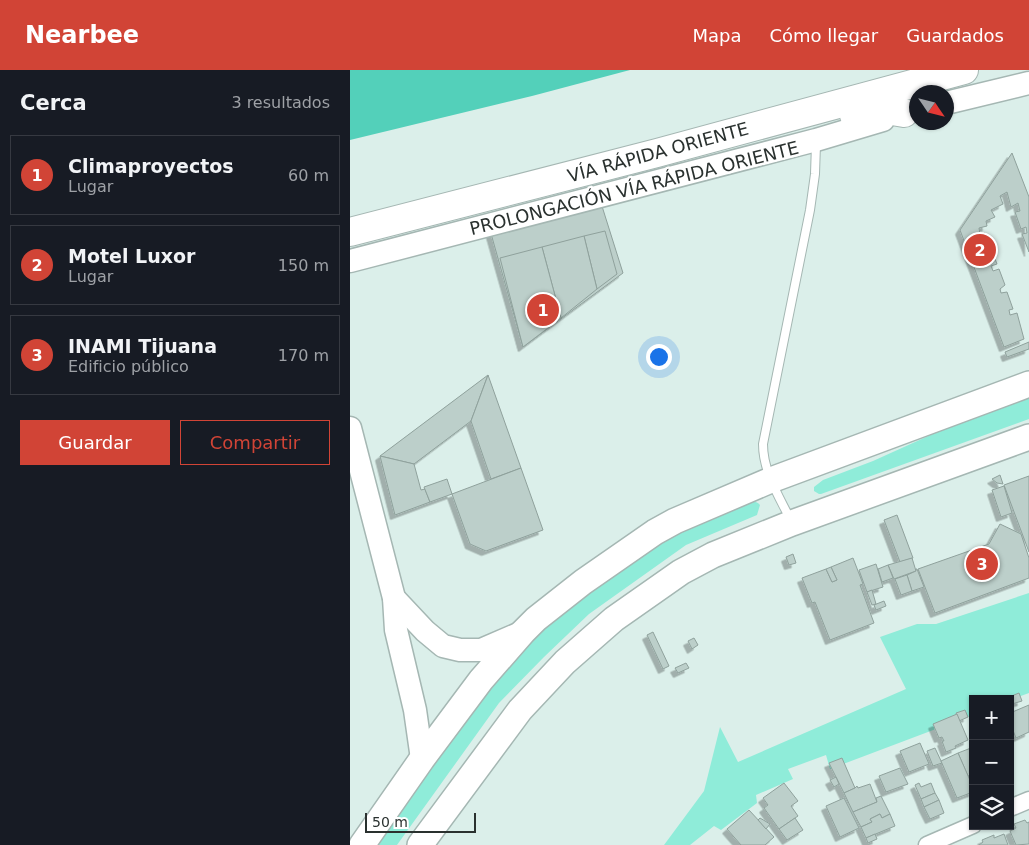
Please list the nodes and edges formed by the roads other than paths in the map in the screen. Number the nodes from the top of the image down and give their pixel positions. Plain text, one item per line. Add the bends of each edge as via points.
1 (964, 70) edge
2 (1029, 83) edge
3 (954, 101) edge
4 (909, 112) edge
5 (909, 112) edge
6 (816, 140) junction
7 (656, 153) junction
8 (420, 214) junction
9 (350, 232) edge
10 (353, 259) edge
11 (1029, 384) edge
12 (350, 428) edge
13 (1029, 437) edge
14 (772, 480) junction
15 (792, 523) junction
16 (394, 598) junction
17 (523, 632) junction
18 (422, 759) junction
19 (1029, 800) edge
20 (1014, 806) edge
21 (969, 828) edge
22 (957, 839) edge
23 (362, 845) edge
24 (420, 845) edge
25 (927, 845) edge

1 - 7 highway, VÍA RÁPIDA ORIENTE
2 - 3 main road
4 - 7 highway via 880,109 682,155
5 - 6 main road, PROLONGACIÓN VÍA RÁPIDA ORIENTE
6 - 10 main road, PROLONGACIÓN VÍA RÁPIDA ORIENTE
6 - 14 lane via 810,210 763,444 763,458
7 - 8 highway, VÍA RÁPIDA ORIENTE
8 - 9 highway, VÍA RÁPIDA ORIENTE
8 - 10 highway via 403,230
11 - 14 main road
12 - 16 main road
13 - 15 main road
14 - 15 lane
14 - 17 main road via 655,532 583,582
15 - 24 main road via 713,555 681,572 614,619 565,662 520,710
16 - 17 main road via 443,646 481,650
16 - 18 main road via 396,630 415,710
17 - 18 main road via 481,680
18 - 23 main road
19 - 20 street
21 - 22 street
22 - 25 street

